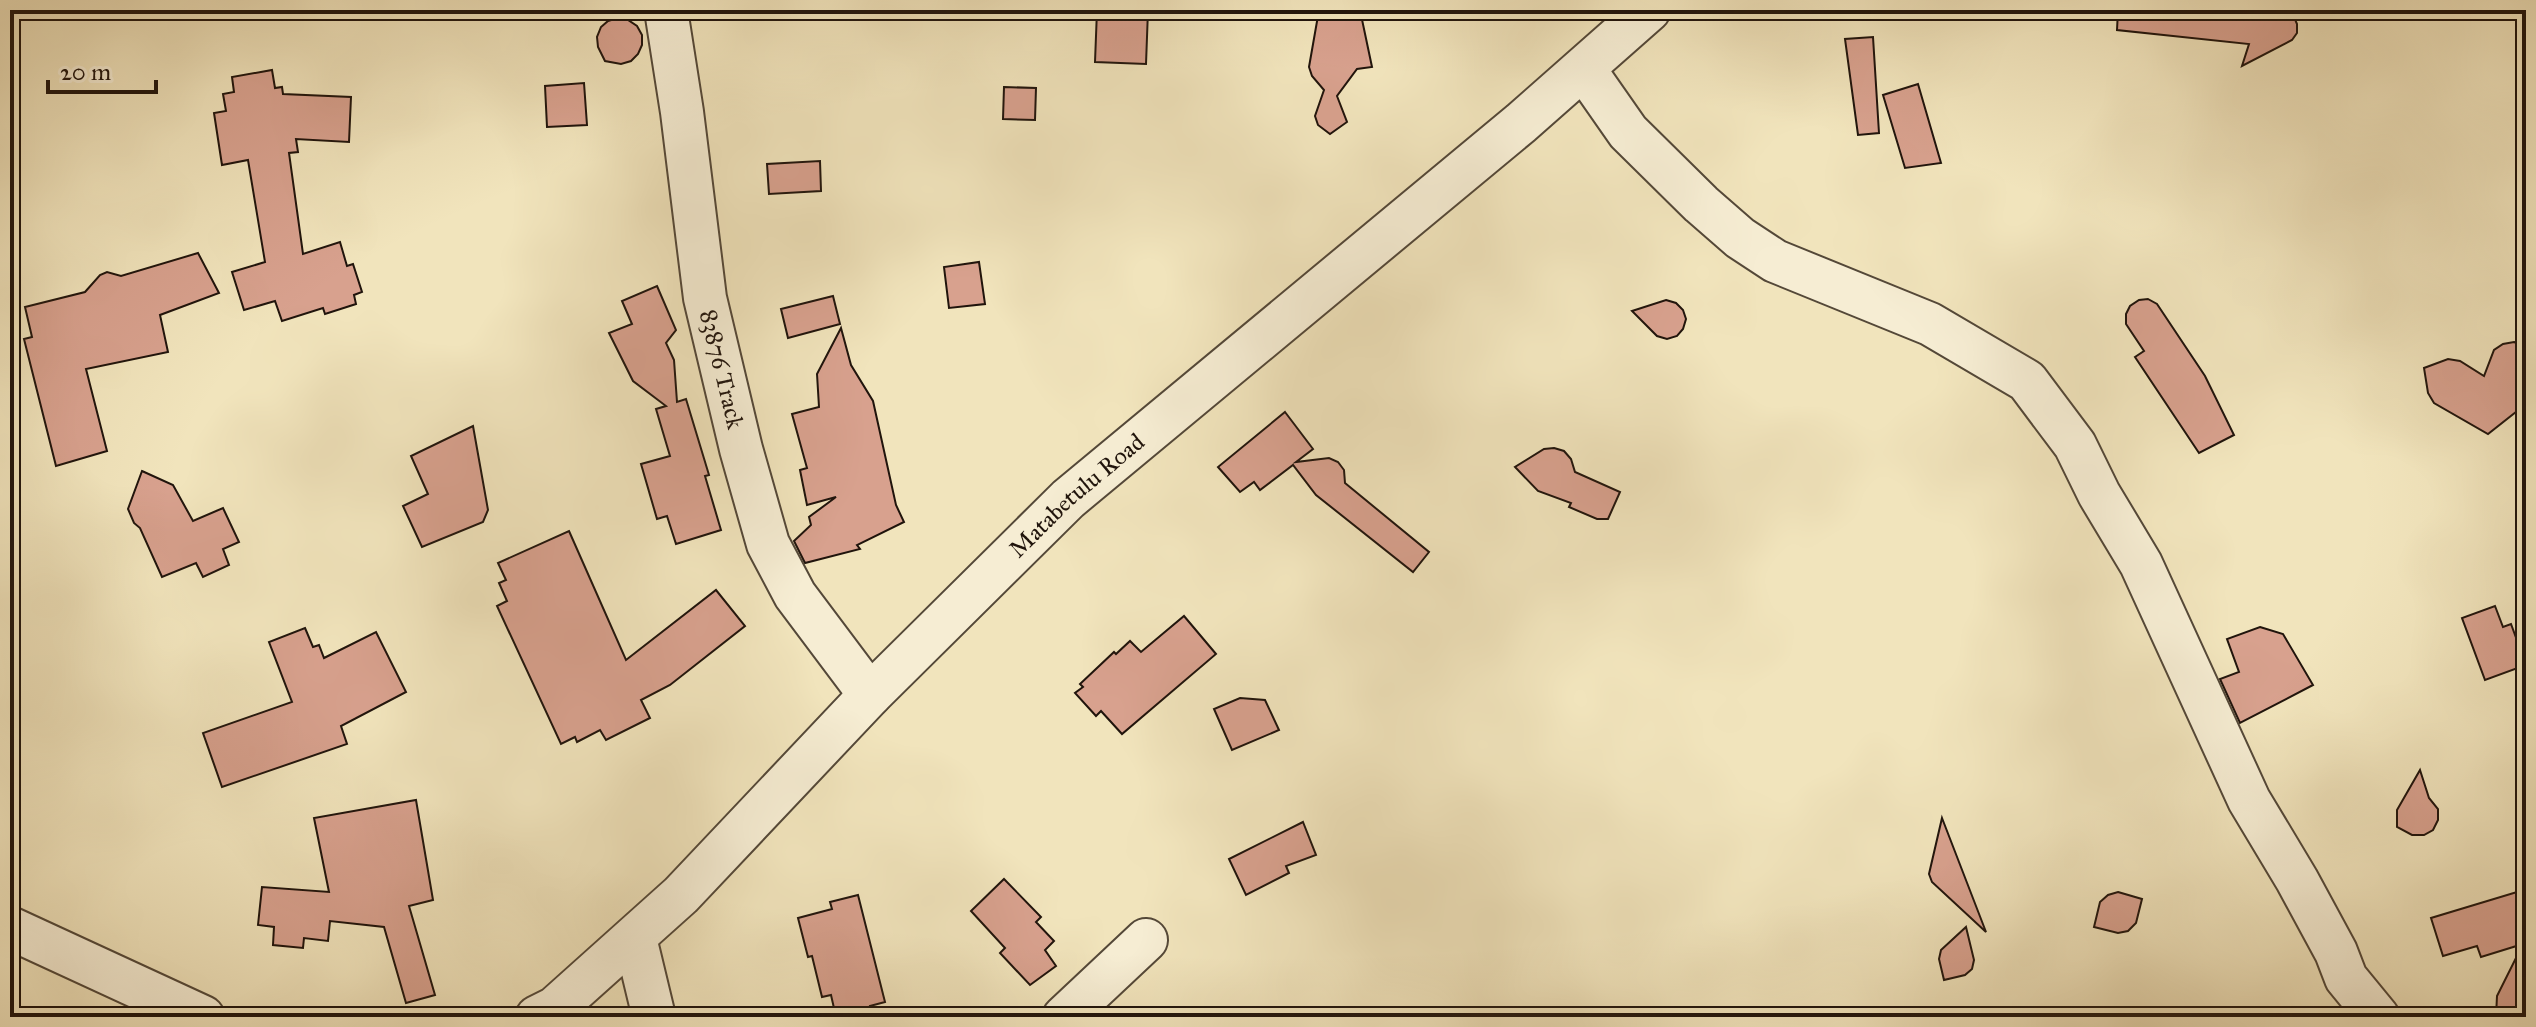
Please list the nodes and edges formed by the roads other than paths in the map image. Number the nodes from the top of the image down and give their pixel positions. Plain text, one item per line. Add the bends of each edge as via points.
1 (666, 10) edge
2 (1641, 13) edge
3 (1584, 69) junction
4 (870, 695) junction
5 (10, 928) edge
6 (635, 938) junction
7 (1146, 940) dead end
8 (203, 1017) edge
9 (537, 1017) edge
10 (654, 1017) edge
11 (1064, 1017) edge
12 (2378, 1017) edge

1 - 4 street, 83876 Track via 705,298 768,544 795,595
2 - 3 street, Matabetulu Road
3 - 4 street, Matabetulu Road via 1068,499
3 - 12 street via 1628,132 1740,238 1775,261 1930,324 2027,381 2075,445 2141,564 2249,800 2346,978
4 - 6 street, Matabetulu Road
5 - 8 street
6 - 9 street, Matabetulu Road via 555,1008
6 - 10 street
7 - 11 street

